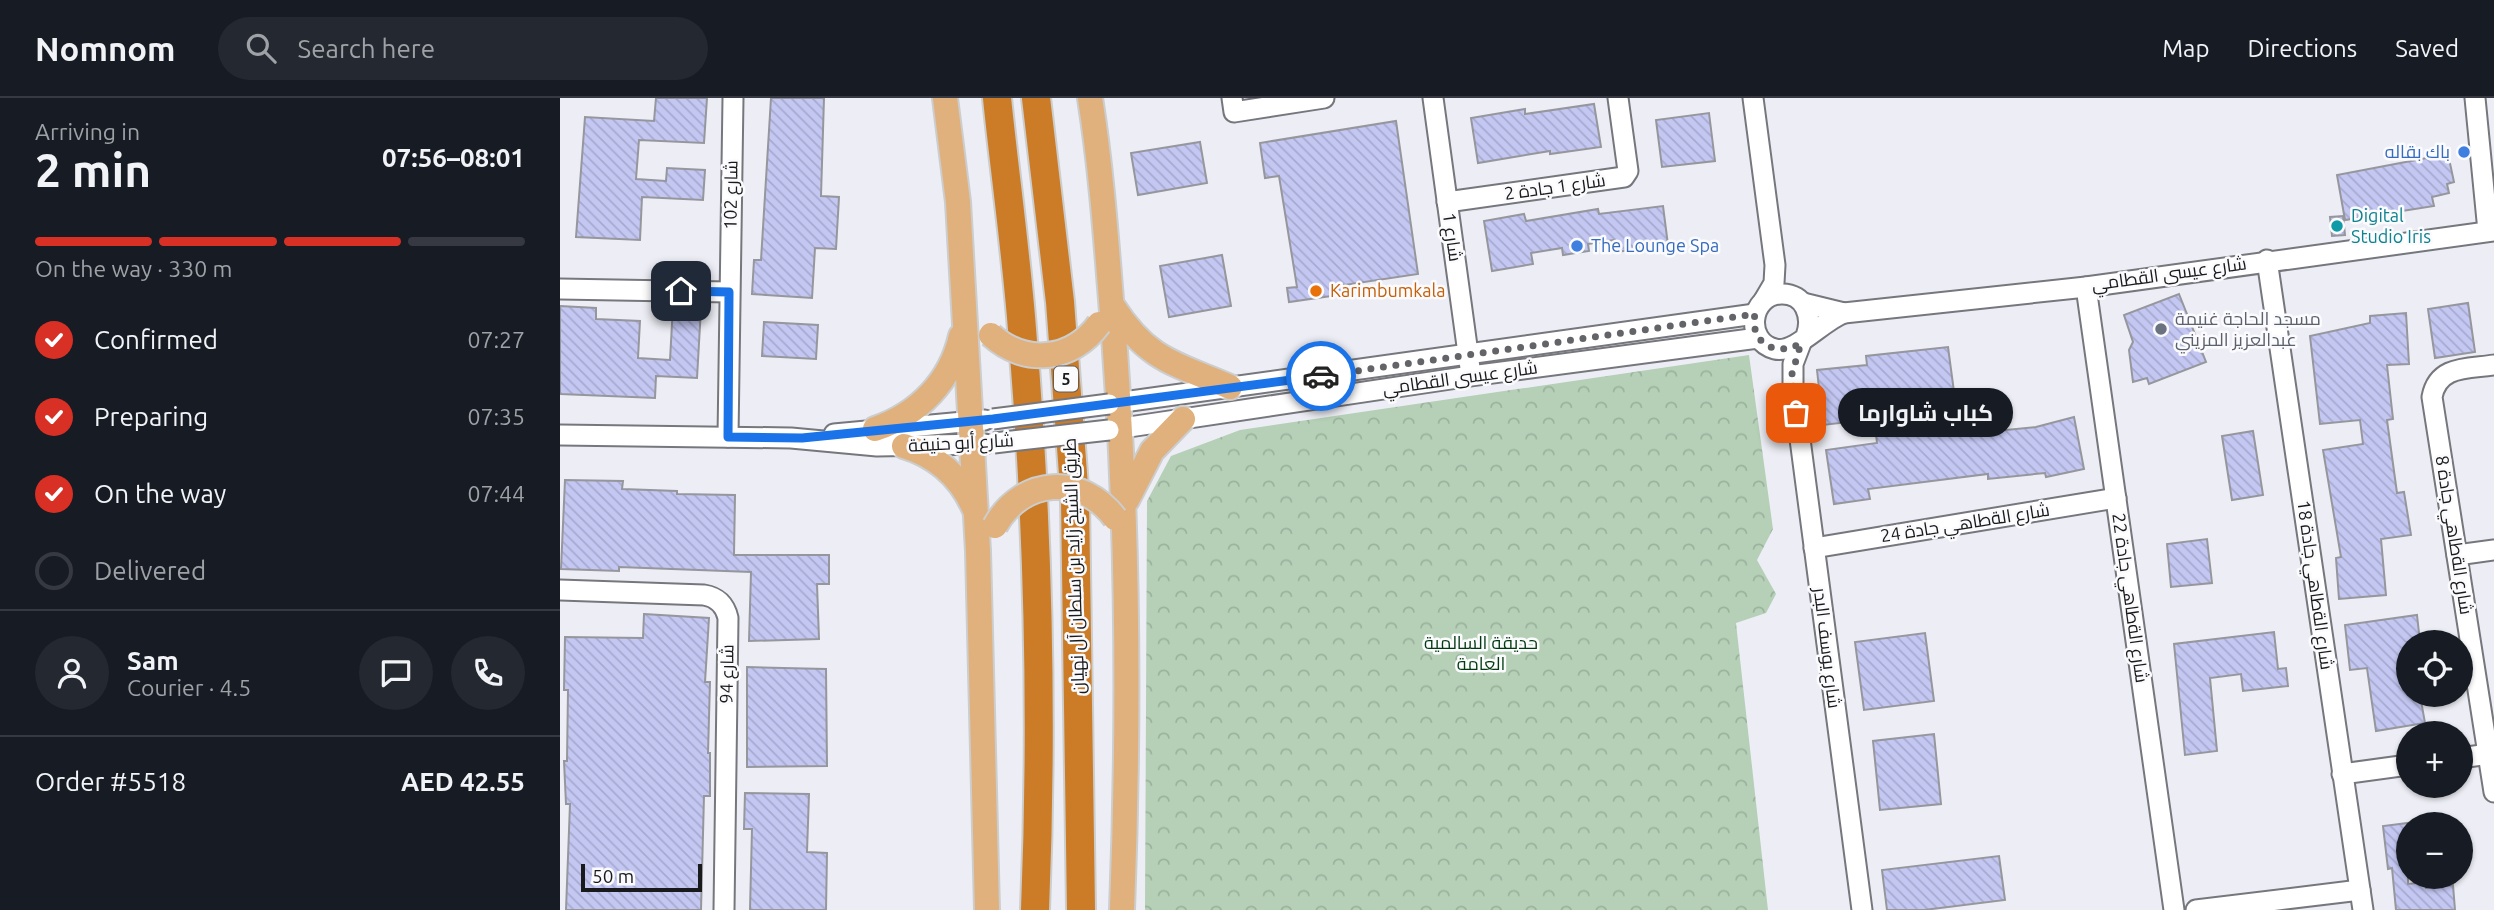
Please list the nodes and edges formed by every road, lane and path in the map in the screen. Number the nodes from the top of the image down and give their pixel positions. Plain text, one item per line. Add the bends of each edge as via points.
1 (733, 98) edge
2 (946, 98) edge
3 (997, 98) edge
4 (1036, 98) edge
5 (1090, 98) edge
6 (1232, 98) edge
7 (1324, 98) edge
8 (1433, 98) edge
9 (1618, 98) edge
10 (1753, 98) edge
11 (2475, 98) edge
12 (1447, 202) junction
13 (2491, 231) edge
14 (2267, 260) junction
15 (1775, 265) junction
16 (964, 287) junction
17 (2086, 287) junction
18 (560, 289) edge
19 (729, 292) junction
20 (1799, 300) junction
21 (1759, 307) junction
22 (1108, 308) junction
23 (1844, 313) junction
24 (964, 318) junction
25 (1804, 340) junction
26 (1762, 342) junction
27 (1468, 356) junction
28 (2494, 365) edge
29 (1471, 376) junction
30 (1793, 386) junction
31 (1230, 387) junction
32 (1114, 403) junction
33 (1184, 419) junction
34 (875, 429) junction
35 (1115, 429) junction
36 (983, 432) junction
37 (560, 435) edge
38 (728, 437) junction
39 (802, 438) junction
40 (904, 446) junction
41 (2116, 498) junction
42 (986, 522) junction
43 (1122, 522) junction
44 (1814, 548) junction
45 (2494, 550) edge
46 (2457, 555) junction
47 (560, 590) edge
48 (2489, 754) junction
49 (2473, 756) edge
50 (2396, 767) edge
51 (2343, 774) junction
52 (2494, 792) edge
53 (2360, 890) junction
54 (724, 910) edge
55 (986, 910) edge
56 (1035, 910) edge
57 (1081, 910) edge
58 (1122, 910) edge
59 (1862, 910) edge
60 (2174, 910) edge
61 (2196, 910) edge
62 (2363, 910) edge

1 - 19 street, شارع 102
2 - 16 main road
3 - 56 highway via 1022,328 1035,522
4 - 57 highway, طريق الشيخ زايد بن سلطان آل نهيان / 5 via 1060,302 1075,500
5 - 22 main road via 1098,149
6 - 7 street via 1234,112
8 - 12 street, شارع 1
9 - 12 street, شارع 1 جادة 2 via 1628,171 1624,177
10 - 15 street
11 - 13 street
12 - 27 street, شارع 1
13 - 14 street, شارع عيسى القطامي
14 - 17 street, شارع عيسى القطامي
14 - 51 street, شارع الةطاهي جادة 18
15 - 20 street via 1783,283
15 - 21 street via 1774,284
16 - 22 main road, bridge via 991,335 1017,352 1048,356 1077,346
16 - 24 main road
17 - 23 street, شارع عيسى القطامي
17 - 41 street, شارع الةطاهي جادة 22
18 - 19 street
19 - 38 street, شارع 102
20 - 21 street via 1780,294
20 - 23 street, شارع عيسى القطامي
20 - 25 street via 1810,319
21 - 26 street via 1753,322
21 - 27 street, شارع عيسى القطامي
22 - 31 main road via 1163,359
22 - 32 main road
23 - 25 street, شارع عيسى القطامي via 1824,322
24 - 34 main road via 954,358 933,392 907,414
24 - 36 main road
25 - 26 street via 1784,350
25 - 30 street, شارع يوسف البدر via 1793,363
26 - 29 street, شارع عيسى القطامي
26 - 30 street, شارع يوسف البدر via 1782,364
27 - 29 street, شارع 1
27 - 31 street, شارع عيسى القطامي
28 - 46 street, شارع الةطاهي جادة 8 via 2448,371 2433,389
29 - 33 street, شارع عيسى القطامي
30 - 44 street, شارع يوسف البدر
31 - 32 street, شارع عيسى القطامي
32 - 35 main road
32 - 36 street, شارع أبو حنيفة, bridge
33 - 35 street, شارع عيسى القطامي
33 - 43 main road via 1152,451 1135,479
34 - 36 street, شارع أبو حنيفة
34 - 39 street, شارع أبو حنيفة
35 - 36 street, شارع أبو حنيفة, bridge
35 - 43 main road
36 - 40 street, شارع أبو حنيفة
36 - 42 main road
37 - 38 street, شارع أبو حنيفة
38 - 39 street, شارع أبو حنيفة
39 - 40 street, شارع أبو حنيفة
40 - 42 main road via 928,455 948,470
41 - 44 street, شارع الةطاهي جادة 24
41 - 60 street, شارع الةطاهي جادة 22
42 - 43 main road, bridge via 1036,489 1059,486 1091,494
42 - 55 main road via 979,564
43 - 58 main road
44 - 59 street, شارع يوسف البدر
45 - 46 street
46 - 48 street, شارع الةطاهي جادة 8
47 - 54 street, شارع 94 via 704,595 716,598 724,607 728,618
48 - 49 street
48 - 52 street, شارع الةطاهي جادة 8
50 - 51 street
51 - 53 street, شارع الةطاهي جادة 18
53 - 61 street
53 - 62 street, شارع الةطاهي جادة 18

